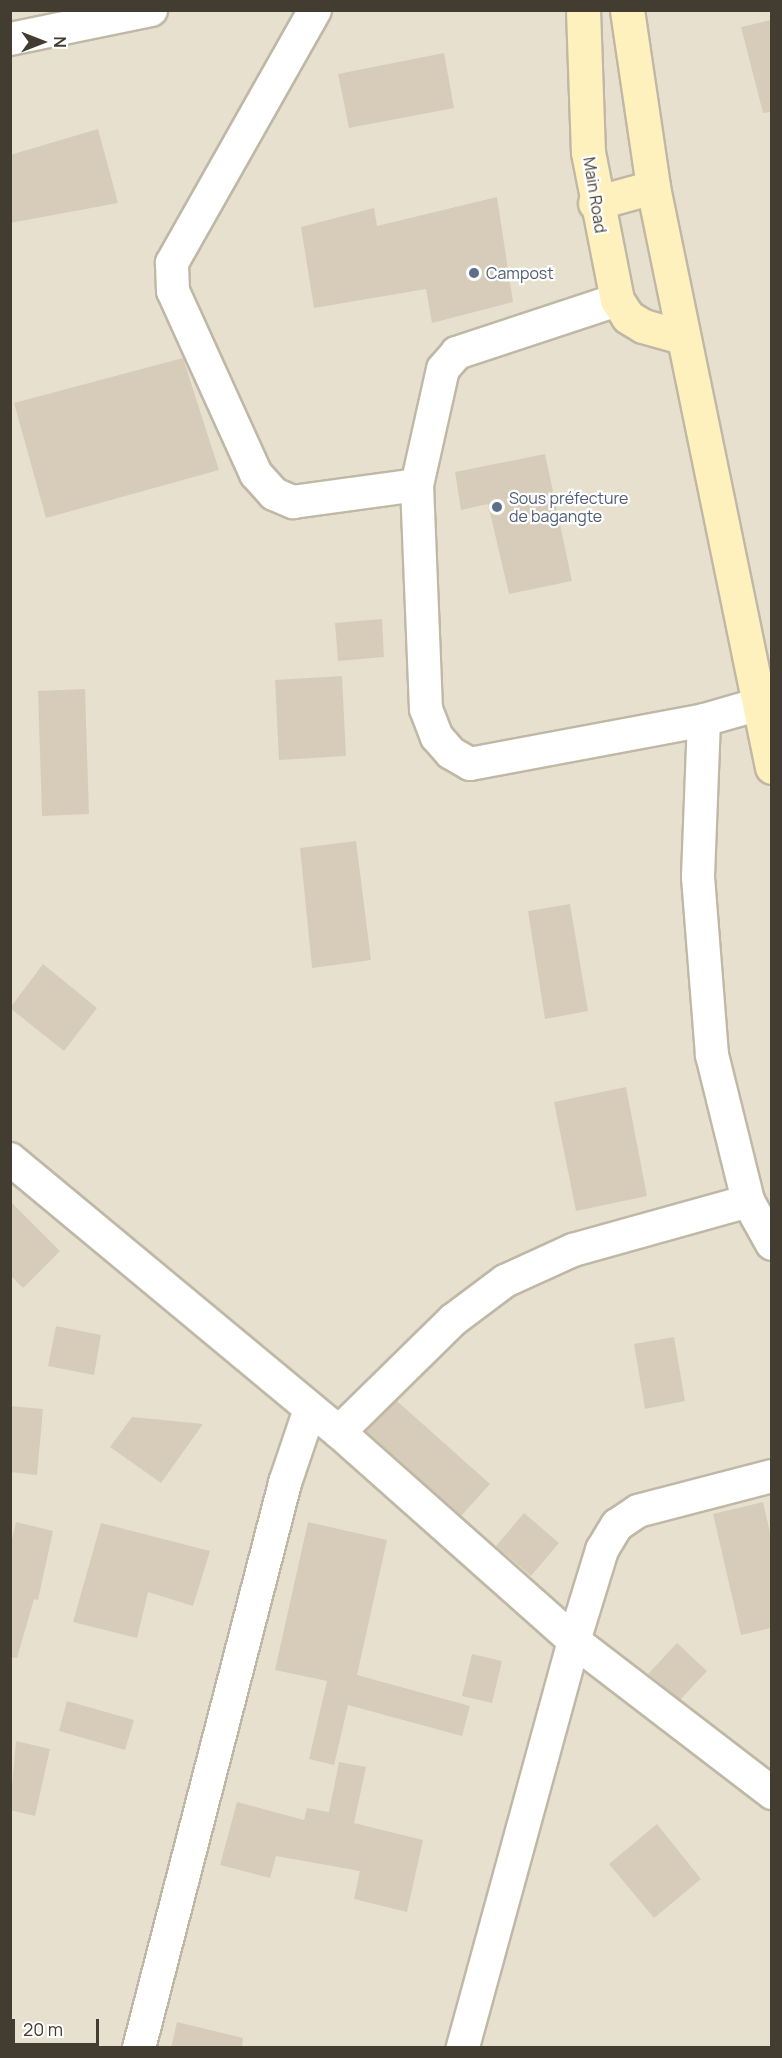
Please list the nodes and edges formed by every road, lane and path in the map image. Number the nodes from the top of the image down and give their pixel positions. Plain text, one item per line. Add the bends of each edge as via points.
1 (151, 10) edge
2 (315, 10) edge
3 (583, 10) edge
4 (627, 10) edge
5 (10, 39) edge
6 (653, 187) junction
7 (595, 203) junction
8 (617, 300) junction
9 (682, 337) junction
10 (417, 485) junction
11 (756, 705) junction
12 (704, 720) junction
13 (771, 767) edge
14 (10, 1159) edge
15 (748, 1201) junction
16 (771, 1244) edge
17 (310, 1409) junction
18 (339, 1432) junction
19 (771, 1476) edge
20 (574, 1641) junction
21 (771, 1793) edge
22 (139, 2048) edge
23 (463, 2048) edge

1 - 5 street
2 - 10 street via 172,263 173,291 256,474 274,494 293,502
3 - 7 street, Main Road via 583,69
4 - 6 street
6 - 7 street
6 - 9 street
7 - 8 street, Main Road
8 - 9 street, Main Road via 628,317 643,326
8 - 10 street via 457,353 443,369 434,396
9 - 11 street
10 - 12 street via 426,709 437,737 451,753 470,764
11 - 12 street
11 - 13 street
12 - 15 street via 698,877 712,1054
14 - 17 street
15 - 16 street
15 - 18 street via 573,1250 505,1281 453,1320
17 - 18 street
17 - 22 street via 285,1483
18 - 20 street
19 - 20 street via 638,1511 617,1525 602,1550
20 - 21 street
20 - 23 street

